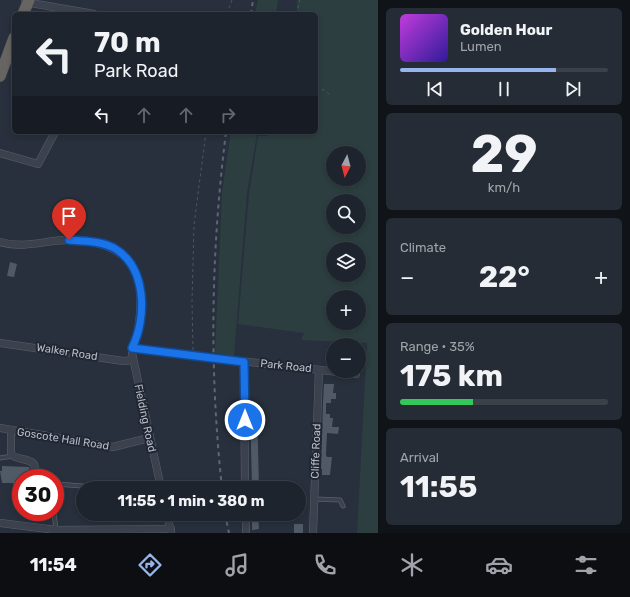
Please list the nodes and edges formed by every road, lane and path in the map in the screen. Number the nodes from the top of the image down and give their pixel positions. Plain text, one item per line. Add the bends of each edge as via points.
1 (232, 0) edge
2 (300, 0) edge
3 (25, 5) edge
4 (79, 12) edge
5 (228, 12) edge
6 (297, 12) edge
7 (12, 43) edge
8 (0, 76) edge
9 (318, 88) edge
10 (330, 95) dead end
11 (54, 134) edge
12 (206, 134) edge
13 (0, 153) edge
14 (0, 242) edge
15 (0, 343) edge
16 (132, 348) junction
17 (194, 356) junction
18 (133, 360) junction
19 (242, 361) junction
20 (318, 370) junction
21 (326, 371) edge
22 (0, 428) edge
23 (12, 430) junction
24 (149, 438) junction
25 (13, 456) junction
26 (0, 458) edge
27 (35, 469) edge
28 (159, 481) edge
29 (245, 481) edge
30 (64, 485) edge
31 (76, 486) edge
32 (314, 499) junction
33 (343, 506) dead end
34 (55, 521) edge
35 (169, 521) edge
36 (246, 521) edge
37 (0, 523) edge
38 (56, 530) junction
39 (171, 531) edge
40 (246, 533) edge
41 (313, 533) edge

1 - 5 path
2 - 6 path
3 - 4 street
7 - 8 highway
9 - 10 path
11 - 13 street via 38,164
12 - 17 path via 194,225
14 - 16 street via 22,245 77,240 113,248 123,255 132,264 140,283 138,332
15 - 18 street, Walker Road via 123,361
16 - 17 street, Park Road
16 - 18 street, Fielding Road
17 - 19 street, Park Road, bridge
18 - 24 street, Fielding Road
19 - 20 street, Park Road
19 - 29 street
20 - 21 street, Park Road
20 - 32 street, Cliffe Road
22 - 23 street, Goscote Hall Road
23 - 24 street, Goscote Hall Road via 113,447
23 - 25 street via 10,449
24 - 28 street, Fielding Road
25 - 26 lane
25 - 27 street via 31,461
30 - 31 lane
32 - 33 lane via 340,500
32 - 41 street, Cliffe Road
34 - 38 lane
35 - 39 street
36 - 40 street
37 - 38 street
38 - 39 street

